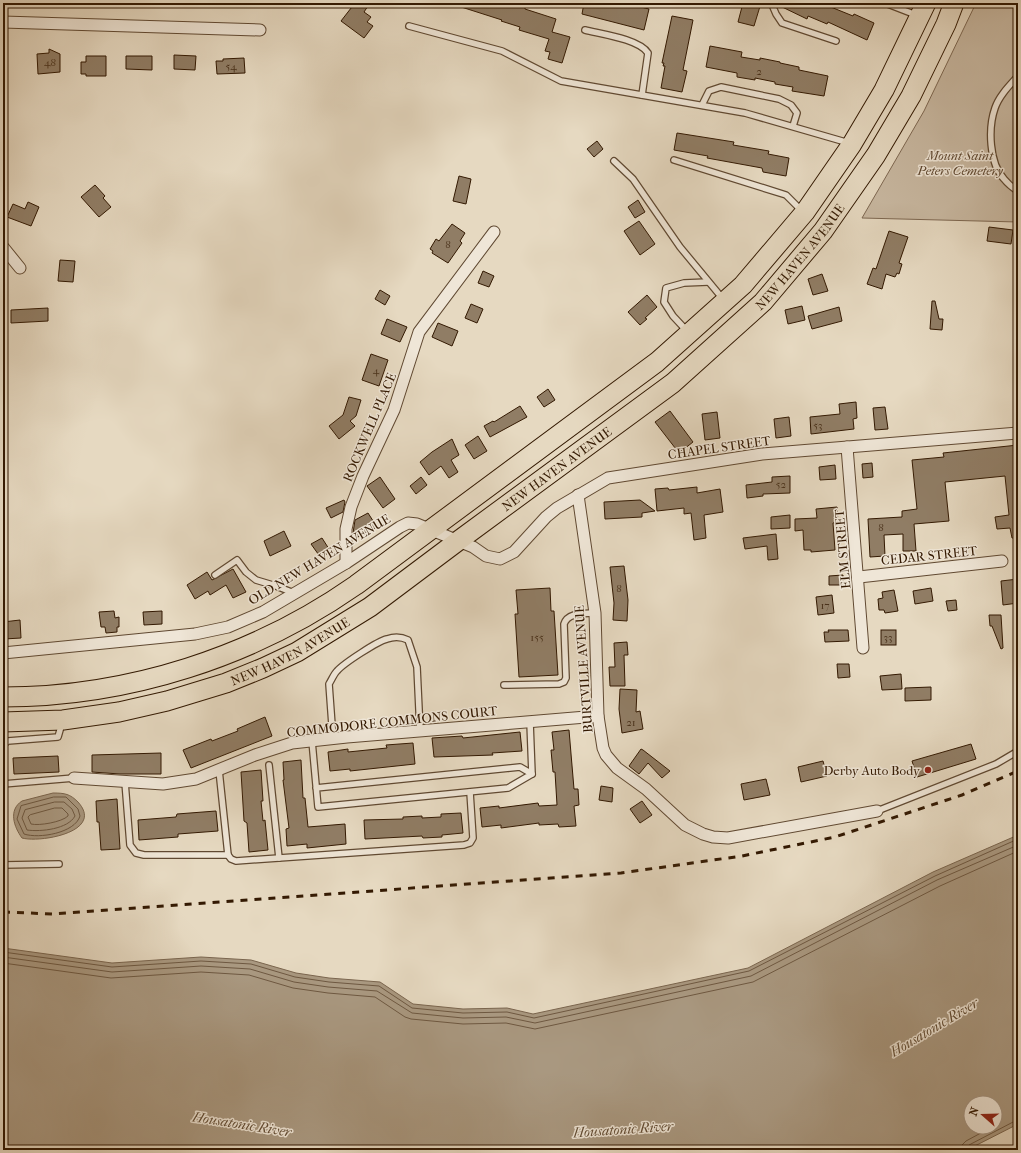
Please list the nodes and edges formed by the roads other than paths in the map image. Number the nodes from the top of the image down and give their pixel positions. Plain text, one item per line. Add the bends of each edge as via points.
1 (774, 3) edge
2 (885, 3) edge
3 (954, 3) edge
4 (923, 10) edge
5 (3, 22) edge
6 (409, 26) dead end
7 (260, 30) dead end
8 (585, 30) dead end
9 (836, 41) dead end
10 (1018, 76) edge
11 (642, 95) junction
12 (702, 105) junction
13 (793, 126) junction
14 (852, 144) junction
15 (674, 160) dead end
16 (614, 161) dead end
17 (1018, 191) edge
18 (804, 213) junction
19 (494, 232) dead end
20 (3, 247) edge
21 (20, 268) dead end
22 (708, 282) junction
23 (724, 301) junction
24 (689, 333) junction
25 (1018, 434) edge
26 (847, 447) junction
27 (578, 495) junction
28 (433, 529) junction
29 (458, 541) junction
30 (1002, 561) dead end
31 (346, 563) junction
32 (215, 575) dead end
33 (858, 577) junction
34 (294, 593) junction
35 (595, 613) junction
36 (863, 648) dead end
37 (3, 653) edge
38 (504, 685) dead end
39 (3, 697) edge
40 (598, 716) junction
41 (63, 720) junction
42 (530, 722) junction
43 (6, 723) edge
44 (420, 731) junction
45 (333, 739) junction
46 (312, 741) junction
47 (3, 745) edge
48 (1018, 752) edge
49 (269, 765) dead end
50 (219, 770) junction
51 (532, 774) junction
52 (74, 778) joint
53 (125, 782) junction
54 (3, 784) edge
55 (316, 788) junction
56 (470, 792) junction
57 (877, 811) joint
58 (228, 855) junction
59 (279, 858) junction
60 (59, 864) dead end
61 (3, 865) edge

1 - 9 lane via 776,14 782,23
2 - 4 lane
3 - 29 highway, NEW HAVEN AVENUE via 911,96 876,155 823,231 763,302 673,382
4 - 14 highway, NEW HAVEN AVENUE via 884,90
5 - 7 street
6 - 11 lane via 502,51 561,82
8 - 11 lane via 634,43 646,50 648,53
10 - 17 lane via 1002,94 995,108 991,130 991,147 996,164 1003,178
11 - 12 lane
12 - 13 lane
12 - 13 lane via 709,91 722,87 779,99 791,105 797,113
13 - 14 lane
14 - 18 highway, NEW HAVEN AVENUE
15 - 18 lane via 786,195
16 - 22 lane via 633,179 664,225
18 - 23 highway, NEW HAVEN AVENUE via 743,284
19 - 31 street, ROCKWELL PLACE via 419,332 394,410 350,507 346,529
20 - 21 street
22 - 23 lane
22 - 24 lane via 684,283 666,288 664,302
23 - 24 highway, NEW HAVEN AVENUE
24 - 28 highway, NEW HAVEN AVENUE via 657,362
25 - 26 street, CHAPEL STREET
26 - 27 street, CHAPEL STREET via 762,454 608,478
26 - 33 street, ELM STREET
27 - 29 street, CHAPEL STREET via 546,517 522,545 508,556 492,558
27 - 35 street, BURTVILLE AVENUE
28 - 29 street, OLD NEW HAVEN AVENUE
28 - 31 street, OLD NEW HAVEN AVENUE via 408,523
28 - 39 highway, NEW HAVEN AVENUE via 327,605 287,628 216,659 142,680 83,692
29 - 41 highway, NEW HAVEN AVENUE via 370,608 297,652 263,668 226,683 167,701 119,712
30 - 33 street, CEDAR STREET
31 - 34 street, OLD NEW HAVEN AVENUE
32 - 34 lane via 237,560 256,580
33 - 36 street, ELM STREET
34 - 37 street, OLD NEW HAVEN AVENUE via 263,612 228,627
35 - 38 lane via 572,615 565,621 564,682
35 - 40 street, BURTVILLE AVENUE
40 - 42 street, COMMODORE COMMONS COURT
40 - 57 street, BURTVILLE AVENUE via 603,748 611,762 646,789 685,825 703,834 728,838
41 - 43 highway, NEW HAVEN AVENUE
41 - 47 lane via 58,737 8,741
42 - 44 street, COMMODORE COMMONS COURT
42 - 51 lane
44 - 45 street, COMMODORE COMMONS COURT
44 - 45 lane via 417,667 408,640 402,637 387,639 351,659 338,670 329,684
45 - 46 street, COMMODORE COMMONS COURT
46 - 50 street, COMMODORE COMMONS COURT via 292,743
46 - 55 lane
48 - 57 lane via 996,764
49 - 59 lane
50 - 53 street, COMMODORE COMMONS COURT via 196,779 163,784
50 - 58 lane
51 - 55 lane via 520,767
51 - 56 lane via 508,788
52 - 53 street, COMMODORE COMMONS COURT
52 - 54 lane
53 - 58 lane via 130,846 136,853
55 - 56 lane via 318,807
56 - 59 lane via 473,838 470,843
58 - 59 lane via 236,861
60 - 61 lane

